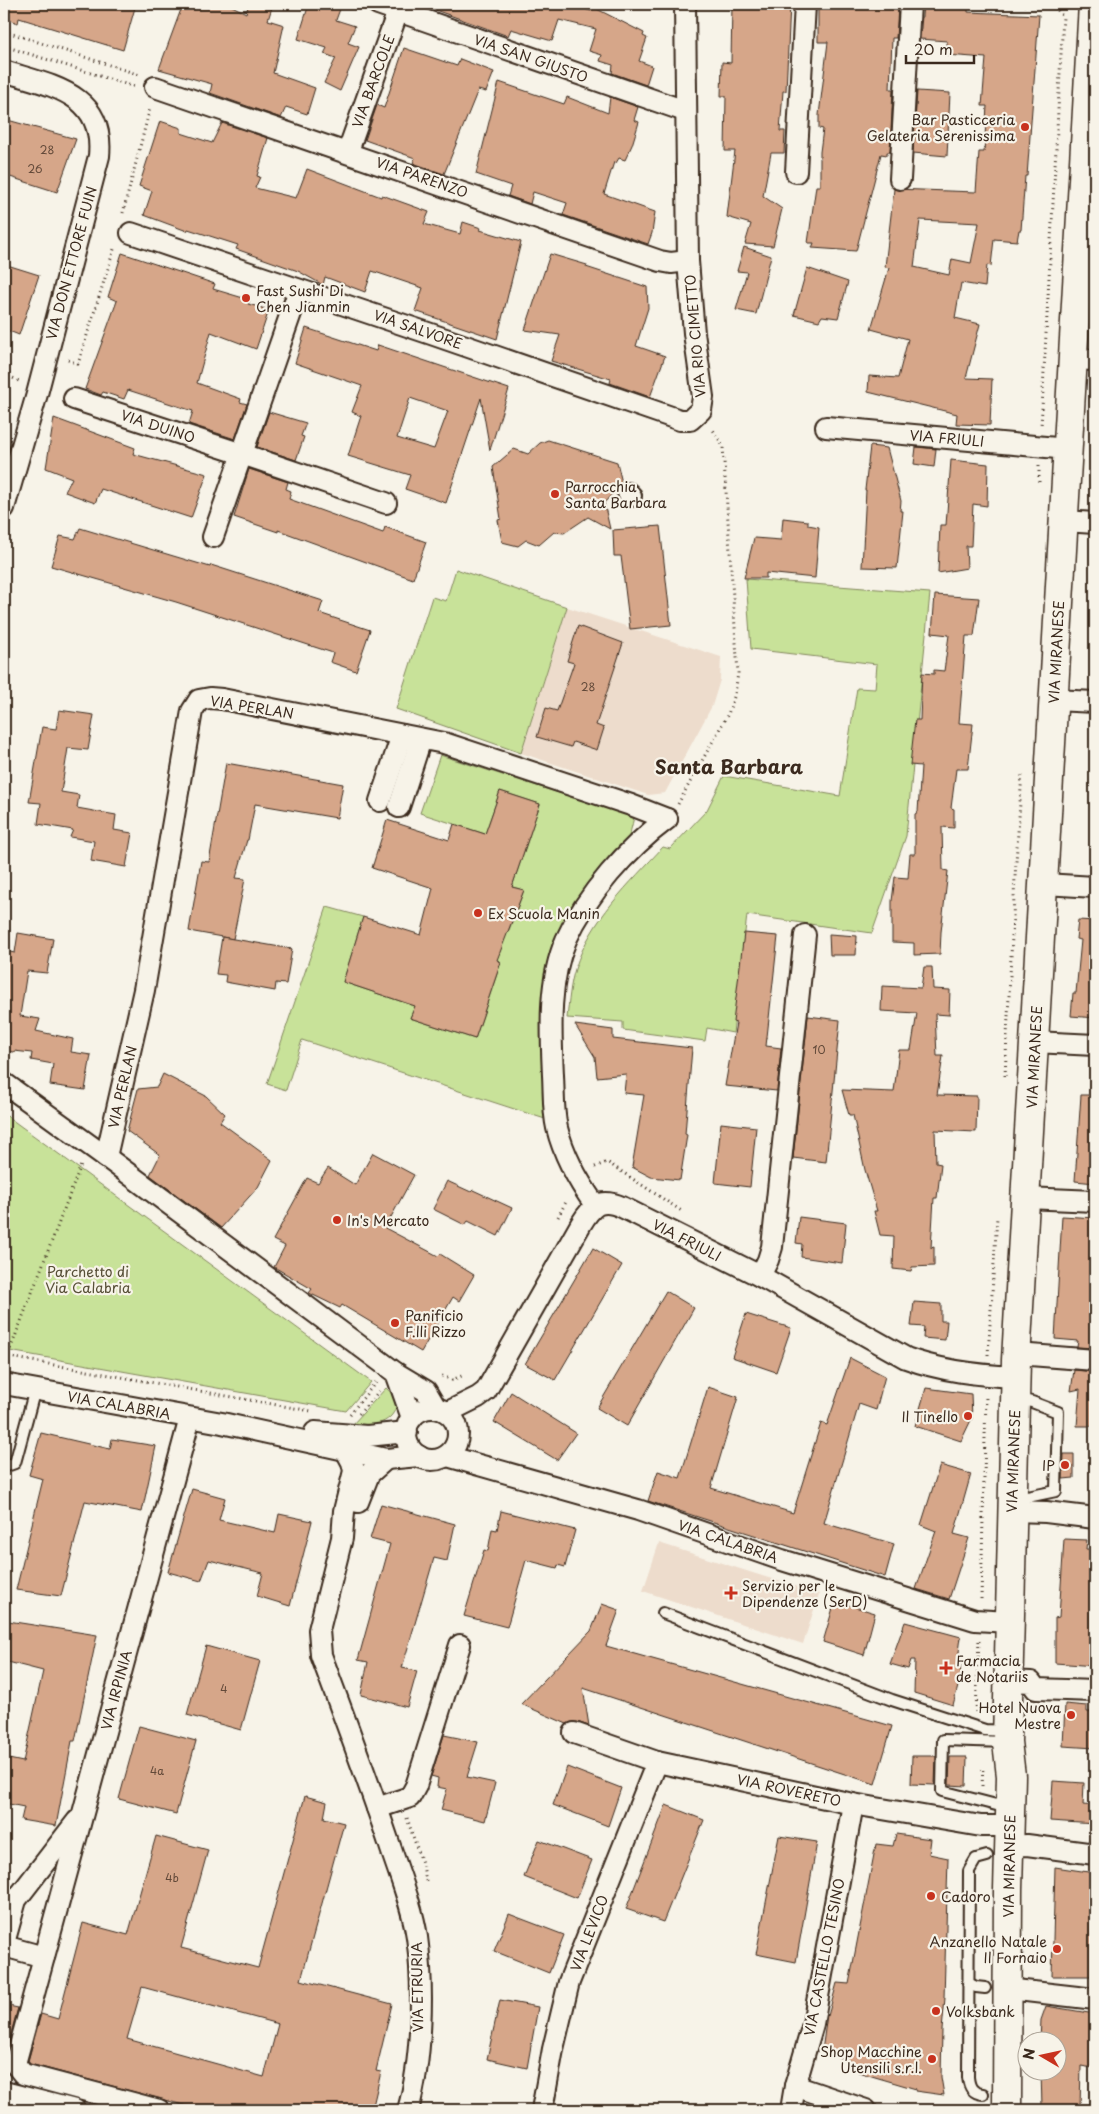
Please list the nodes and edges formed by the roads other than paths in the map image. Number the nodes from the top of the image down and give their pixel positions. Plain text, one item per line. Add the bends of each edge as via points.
1 (378, 4) edge
2 (685, 4) edge
3 (805, 4) edge
4 (910, 4) edge
5 (1093, 4) edge
6 (398, 11) junction
7 (4, 71) edge
8 (155, 86) road end
9 (1091, 98) edge
10 (685, 112) junction
11 (348, 151) junction
12 (796, 172) dead end
13 (900, 179) dead end
14 (131, 233) dead end
15 (688, 261) junction
16 (299, 290) junction
17 (1084, 359) edge
18 (74, 399) dead end
19 (701, 410) joint
20 (826, 427) dead end
21 (1068, 449) junction
22 (242, 454) junction
23 (386, 504) dead end
24 (4, 508) edge
25 (1064, 521) junction
26 (1095, 523) edge
27 (213, 537) dead end
28 (1054, 700) junction
29 (1095, 702) edge
30 (412, 737) junction
31 (390, 804) dead end
32 (1044, 884) junction
33 (1095, 887) edge
34 (805, 935) dead end
35 (1034, 1042) junction
36 (1095, 1044) edge
37 (4, 1083) edge
38 (106, 1157) junction
39 (1026, 1198) junction
40 (1095, 1201) edge
41 (595, 1205) junction
42 (760, 1276) junction
43 (1095, 1360) edge
44 (396, 1373) junction
45 (1016, 1377) junction
46 (4, 1384) edge
47 (35, 1389) junction
48 (442, 1410) junction
49 (190, 1418) junction
50 (409, 1425) junction
51 (235, 1426) junction
52 (344, 1449) junction
53 (418, 1456) junction
54 (447, 1456) junction
55 (386, 1458) junction
56 (4, 1467) edge
57 (1012, 1506) junction
58 (1095, 1518) edge
59 (342, 1538) junction
60 (663, 1613) dead end
61 (1009, 1622) junction
62 (460, 1646) dead end
63 (1008, 1681) junction
64 (1095, 1691) edge
65 (574, 1733) dead end
66 (1007, 1736) junction
67 (657, 1762) junction
68 (853, 1804) junction
69 (378, 1808) junction
70 (82, 1814) junction
71 (1001, 1832) junction
72 (1095, 1854) edge
73 (4, 1944) edge
74 (44, 1957) junction
75 (989, 1987) junction
76 (1095, 1999) edge
77 (795, 2086) junction
78 (4, 2092) edge
79 (997, 2097) edge
80 (75, 2110) edge
81 (159, 2110) edge
82 (408, 2110) edge
83 (542, 2110) edge
84 (791, 2110) edge
85 (866, 2110) edge

1 - 6 street, VIA SAN GIUSTO
2 - 10 street, VIA RIO CIMETTO
3 - 12 street
4 - 13 street
5 - 9 street, VIA MIRANESE
6 - 10 street, VIA SAN GIUSTO
6 - 11 street, VIA BARCOLE
7 - 24 street, VIA DON ETTORE FUIN via 66,92 82,102 96,124 100,145 37,394
8 - 11 street, VIA PARENZO
9 - 17 street, VIA MIRANESE
10 - 15 street, VIA RIO CIMETTO
11 - 15 street, VIA PARENZO via 660,261
14 - 16 street, VIA SALVORE
15 - 19 street, VIA RIO CIMETTO via 703,397
16 - 19 street, VIA SALVORE via 680,420 690,420
16 - 22 street
17 - 21 street, VIA MIRANESE
18 - 22 street, VIA DUINO
20 - 21 street, VIA FRIULI
21 - 25 street, VIA MIRANESE
22 - 23 street, VIA DUINO
22 - 27 street
25 - 26 street
25 - 28 street, VIA MIRANESE
28 - 29 street
28 - 32 street, VIA MIRANESE
30 - 31 street
30 - 38 street, VIA PERLAN via 222,699 205,698 195,705 144,990
30 - 41 street, VIA PERLAN via 444,743 667,819 651,831 591,898 560,956 552,1008 557,1127 572,1168
32 - 33 street
32 - 35 street, VIA MIRANESE
34 - 42 street via 772,1247
35 - 36 street
35 - 39 street, VIA MIRANESE
37 - 38 street
38 - 44 street
39 - 40 street
39 - 45 street, VIA MIRANESE
41 - 42 street, VIA FRIULI via 612,1202
41 - 48 street via 486,1391
42 - 45 street, VIA FRIULI via 906,1358 928,1366 987,1376
43 - 45 street, VIA FRIULI
44 - 48 street via 426,1391
44 - 50 street
45 - 57 street, VIA MIRANESE
45 - 57 lane via 1032,1402 1058,1412 1056,1491
46 - 47 street, VIA CALABRIA
47 - 49 street, VIA CALABRIA
47 - 56 lane via 14,1463
48 - 50 street, VIA CALABRIA via 424,1408
48 - 54 street via 454,1420 458,1437
49 - 51 street, VIA CALABRIA
49 - 70 street, VIA IRPINIA
50 - 51 street, VIA CALABRIA via 367,1436
50 - 53 street via 410,1447
51 - 52 street, VIA CALABRIA
52 - 55 street, VIA CALABRIA
52 - 59 street, VIA ETRURIA via 354,1471 344,1511
53 - 54 street, VIA CALABRIA via 430,1460
53 - 55 street, VIA CALABRIA
54 - 61 street, VIA CALABRIA via 638,1510 782,1560 975,1620
55 - 59 street, VIA ETRURIA via 369,1474
57 - 58 street
57 - 61 street, VIA MIRANESE
59 - 69 street, VIA ETRURIA via 320,1622 321,1655
60 - 66 lane via 892,1700
61 - 63 street, VIA MIRANESE
62 - 69 street via 416,1786 410,1797
63 - 64 street via 1031,1682 1036,1689
63 - 66 street, VIA MIRANESE
65 - 67 street, VIA ROVERETO
66 - 71 street, VIA MIRANESE via 998,1776
66 - 71 lane via 943,1740 942,1791
67 - 68 street, VIA ROVERETO
67 - 83 street, VIA LEVICO via 569,1982
68 - 71 street, VIA ROVERETO
68 - 77 street, VIA CASTELLO TESINO via 813,2024
69 - 82 street, VIA ETRURIA via 411,1910 420,1964 417,2066
70 - 73 street, VIA IRPINIA via 16,1900
70 - 74 street
71 - 72 street, VIA ROVERETO via 1027,1845
71 - 75 street, VIA MIRANESE
71 - 75 street, VIA MIRANESE via 1008,1881
73 - 74 street
74 - 81 street via 15,2064 23,2074
75 - 76 street
75 - 79 street, VIA MIRANESE
75 - 79 lane via 968,2083 976,2093
77 - 84 street, VIA CASTELLO TESINO
77 - 85 street
78 - 80 street

